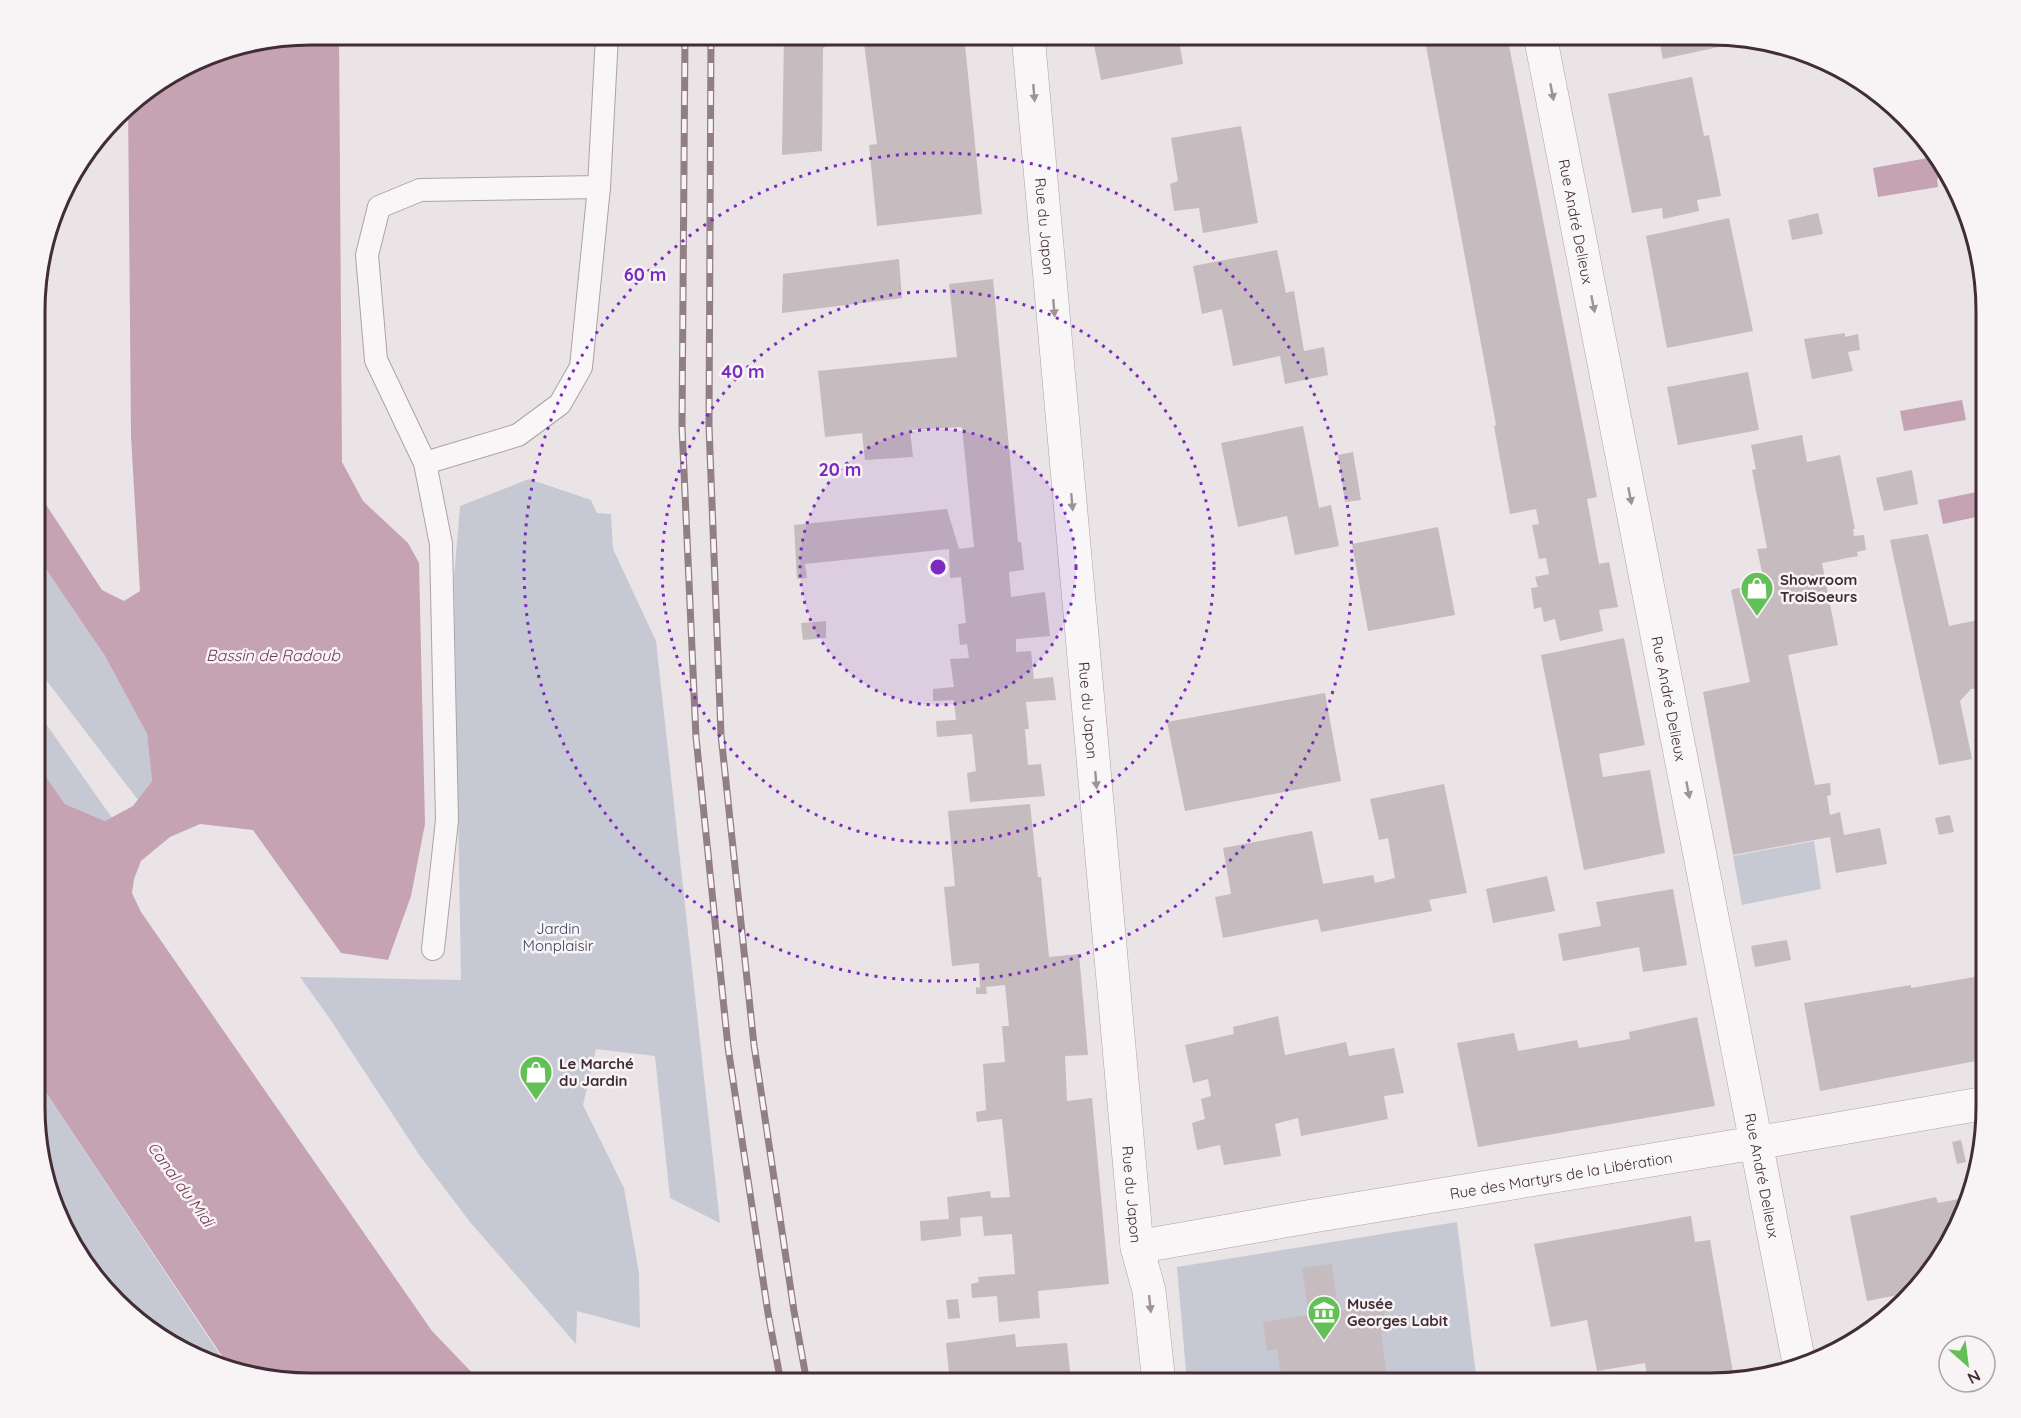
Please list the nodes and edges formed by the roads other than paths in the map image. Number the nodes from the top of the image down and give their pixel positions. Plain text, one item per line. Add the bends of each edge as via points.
1 (606, 45) edge
2 (1029, 45) edge
3 (1542, 45) edge
4 (599, 187) junction
5 (425, 463) junction
6 (433, 949) dead end
7 (1976, 1104) edge
8 (1756, 1142) junction
9 (1137, 1247) junction
10 (1798, 1358) edge
11 (1158, 1373) edge

1 - 4 lane
2 -> 9 street, Rue du Japon
3 -> 8 street, Rue André Delieux
4 - 5 lane via 581,367 560,404 518,435
4 - 5 lane via 420,190 379,207 367,255 376,360
5 - 6 lane via 441,544 447,820
7 - 8 street, Rue des Martyrs de la Libération
8 - 9 street, Rue des Martyrs de la Libération
8 - 10 street, Rue André Delieux
9 -> 11 street, Rue du Japon via 1149,1291

